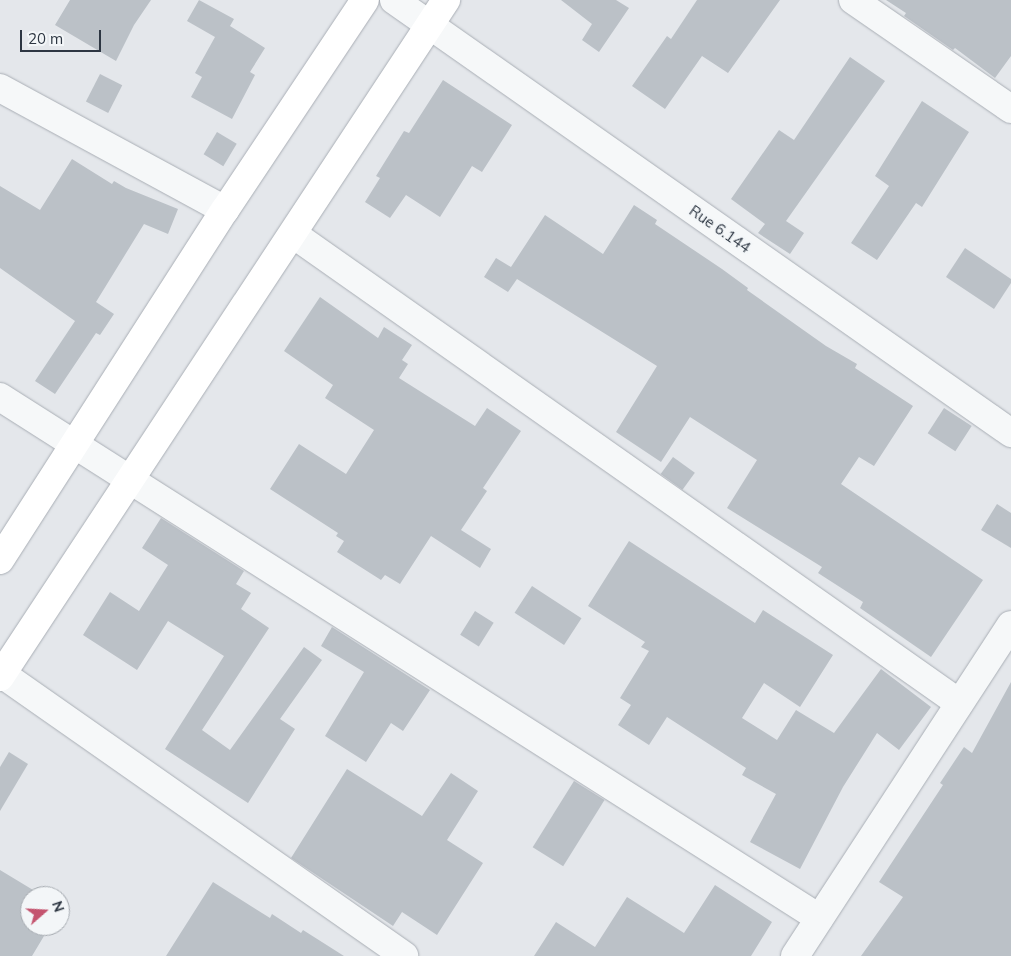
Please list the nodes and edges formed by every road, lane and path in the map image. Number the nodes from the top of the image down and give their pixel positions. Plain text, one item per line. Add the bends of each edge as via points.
1 (365, 0) edge
2 (394, 0) edge
3 (446, 0) edge
4 (853, 0) edge
5 (429, 25) junction
6 (0, 88) edge
7 (1011, 109) edge
8 (225, 210) junction
9 (293, 234) junction
10 (0, 398) edge
11 (1011, 433) edge
12 (75, 445) junction
13 (131, 480) junction
14 (0, 560) edge
15 (1011, 625) edge
16 (1, 676) edge
17 (959, 703) junction
18 (819, 918) junction
19 (404, 956) edge
20 (795, 956) edge

1 - 8 main road
2 - 5 street, Rue 6.144
3 - 5 main road
4 - 7 street
5 - 9 main road
5 - 11 street, Rue 6.144
6 - 8 street
8 - 12 main road
9 - 13 main road
9 - 17 street
10 - 12 street
12 - 13 street
12 - 14 main road
13 - 16 main road
13 - 18 street
15 - 17 street
16 - 19 street
17 - 18 street
18 - 20 street

